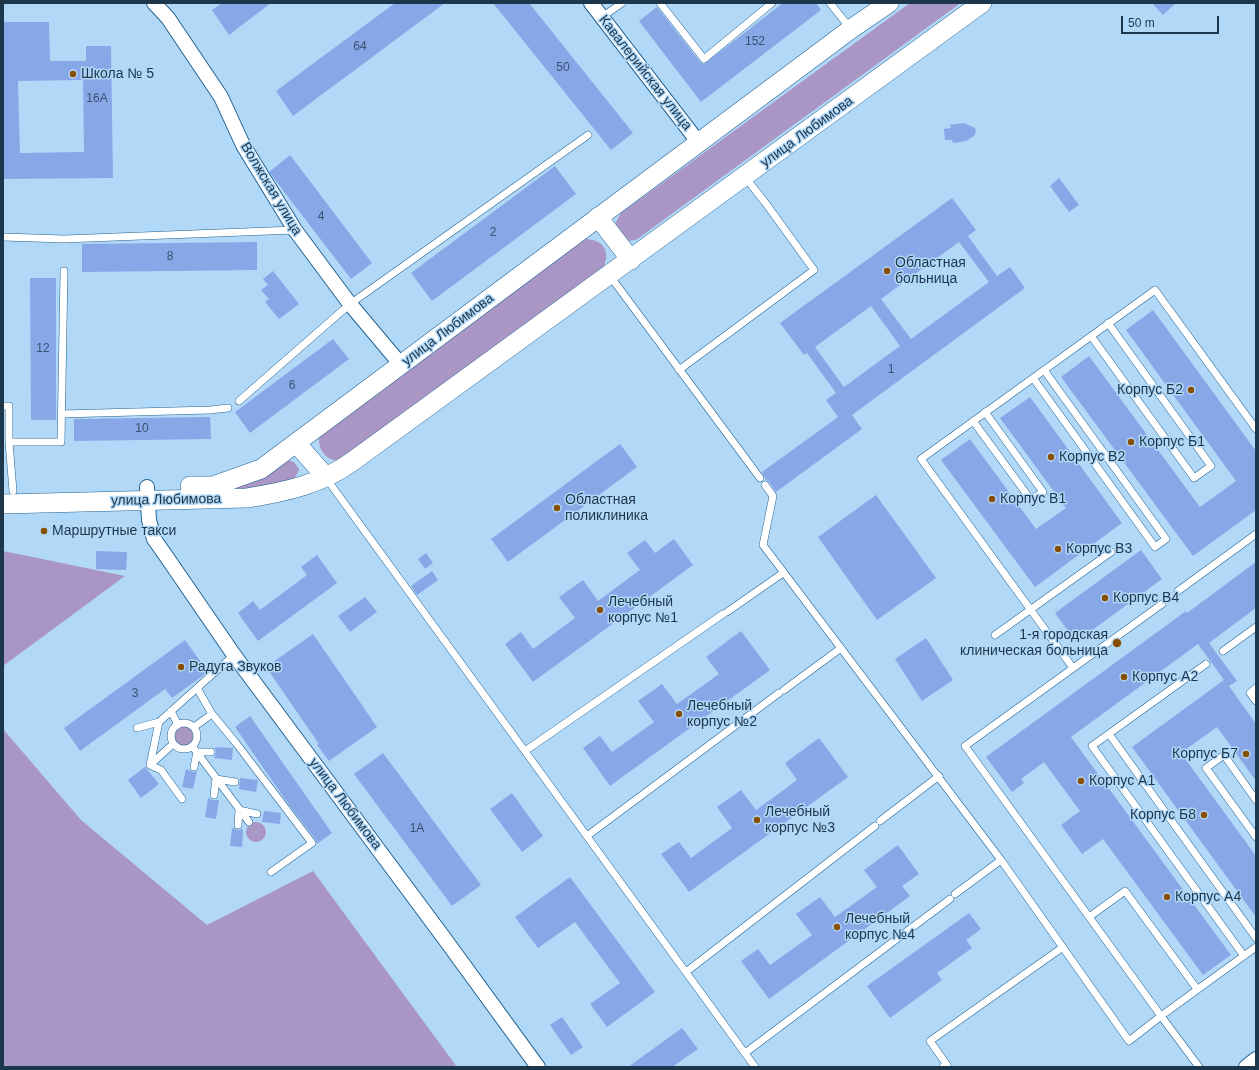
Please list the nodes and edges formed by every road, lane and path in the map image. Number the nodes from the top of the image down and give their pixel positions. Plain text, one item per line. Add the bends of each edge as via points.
1 (154, 3) edge
2 (591, 3) edge
3 (622, 3) edge
4 (660, 3) edge
5 (772, 3) edge
6 (830, 3) edge
7 (889, 3) edge
8 (982, 3) edge
9 (602, 17) junction
10 (851, 29) junction
11 (588, 135) dead end
12 (699, 142) junction
13 (745, 176) junction
14 (598, 217) junction
15 (295, 230) junction
16 (3, 237) edge
17 (631, 260) junction
18 (64, 271) dead end
19 (609, 276) junction
20 (350, 304) junction
21 (1108, 323) junction
22 (1091, 336) junction
23 (400, 366) junction
24 (679, 370) junction
25 (1044, 370) junction
26 (1033, 378) junction
27 (239, 401) dead end
28 (3, 406) edge
29 (228, 408) dead end
30 (985, 412) junction
31 (61, 414) junction
32 (973, 421) junction
33 (1256, 429) edge
34 (9, 442) junction
35 (296, 443) junction
36 (326, 477) junction
37 (760, 478) dead end
38 (765, 485) dead end
39 (147, 494) junction
40 (6, 495) edge
41 (1256, 534) edge
42 (1111, 552) dead end
43 (784, 573) junction
44 (1178, 591) dead end
45 (1162, 604) dead end
46 (1031, 610) junction
47 (1256, 627) edge
48 (995, 635) dead end
49 (841, 648) junction
50 (1223, 651) dead end
51 (234, 655) junction
52 (1206, 664) dead end
53 (1073, 668) junction
54 (197, 688) junction
55 (1256, 688) edge
56 (1256, 701) edge
57 (171, 711) junction
58 (212, 714) junction
59 (159, 722) junction
60 (178, 725) junction
61 (194, 726) junction
62 (137, 728) dead end
63 (1109, 734) junction
64 (173, 744) junction
65 (194, 749) junction
66 (525, 751) junction
67 (211, 752) dead end
68 (150, 765) junction
69 (194, 767) dead end
70 (939, 776) junction
71 (216, 779) junction
72 (235, 782) dead end
73 (214, 795) dead end
74 (182, 799) dead end
75 (1256, 800) edge
76 (239, 810) junction
77 (257, 814) dead end
78 (249, 822) dead end
79 (238, 825) dead end
80 (587, 836) junction
81 (1256, 837) edge
82 (1001, 860) junction
83 (271, 872) dead end
84 (1089, 917) junction
85 (1256, 938) edge
86 (1063, 947) junction
87 (1256, 947) edge
88 (1244, 956) junction
89 (686, 972) junction
90 (1197, 989) junction
91 (1161, 1016) junction
92 (745, 1053) junction
93 (1256, 1060) edge
94 (946, 1066) edge
95 (538, 1067) edge
96 (755, 1067) edge
97 (1198, 1067) edge
98 (1246, 1067) edge

1 - 15 street, Волжская улица via 168,18 221,97 243,145
2 - 9 street, Кавалерийская улица
3 - 9 lane
4 - 5 lane via 704,59
6 - 10 lane
7 - 10 main road, улица Любимова
8 - 13 main road, улица Любимова
9 - 12 street, Кавалерийская улица
10 - 12 main road, улица Любимова
11 - 20 lane
12 - 14 main road, улица Любимова
13 - 17 main road, улица Любимова
13 - 24 lane via 814,270
14 - 17 main road
14 - 23 main road, улица Любимова
15 - 16 lane via 64,240
15 - 20 street, Волжская улица
17 - 19 main road, улица Любимова
18 - 31 lane
19 - 24 lane
19 - 36 main road, улица Любимова via 353,462
20 - 23 street, Волжская улица
20 - 27 lane
21 - 22 lane
21 - 22 lane via 1211,466 1194,478
21 - 33 lane via 1155,290
22 - 25 lane
23 - 35 main road, улица Любимова
24 - 37 lane
25 - 26 lane
25 - 26 lane via 1166,539 1155,547
26 - 30 lane
28 - 34 lane via 9,406
29 - 31 lane
30 - 32 lane
30 - 32 lane via 1043,492 1031,500
31 - 34 lane via 61,442
32 - 46 lane via 921,458
34 - 40 lane
35 - 36 main road
35 - 39 main road, улица Любимова via 261,469 213,486
36 - 39 main road, улица Любимова via 277,494 247,498
36 - 66 lane
38 - 43 lane via 773,496 763,545
39 - 40 main road, улица Любимова
39 - 51 street, улица Любимова via 149,520 154,539
41 - 44 lane
42 - 46 lane
43 - 49 lane
43 - 66 lane
45 - 53 lane
46 - 48 lane
46 - 53 lane
47 - 50 lane
49 - 70 lane
49 - 80 lane
51 - 54 lane
51 - 95 street, улица Любимова
52 - 63 lane
53 - 84 lane via 965,746
54 - 57 lane
54 - 58 lane
55 - 56 lane via 1250,693
57 - 59 lane
57 - 60 lane
58 - 61 lane
58 - 83 lane via 312,843
59 - 62 lane
59 - 68 lane
60 - 61 lane via 186,723
60 - 64 lane via 172,731
61 - 65 lane via 197,739
63 - 85 lane
63 - 88 lane via 1092,746
64 - 65 lane via 184,749
64 - 68 lane
65 - 67 lane
65 - 69 lane
65 - 71 lane
66 - 80 lane
68 - 74 lane via 161,770
70 - 82 lane
70 - 89 lane
71 - 72 lane
71 - 73 lane
71 - 76 lane
75 - 81 lane via 1224,756 1206,768
76 - 77 lane
76 - 78 lane
76 - 79 lane
80 - 89 lane
82 - 86 lane
82 - 92 lane
84 - 90 lane via 1125,891
84 - 91 lane
86 - 91 lane via 1129,1041
86 - 94 lane via 930,1041
87 - 88 lane
88 - 90 lane
89 - 92 lane
90 - 91 lane
91 - 97 lane
92 - 96 lane
93 - 98 street

